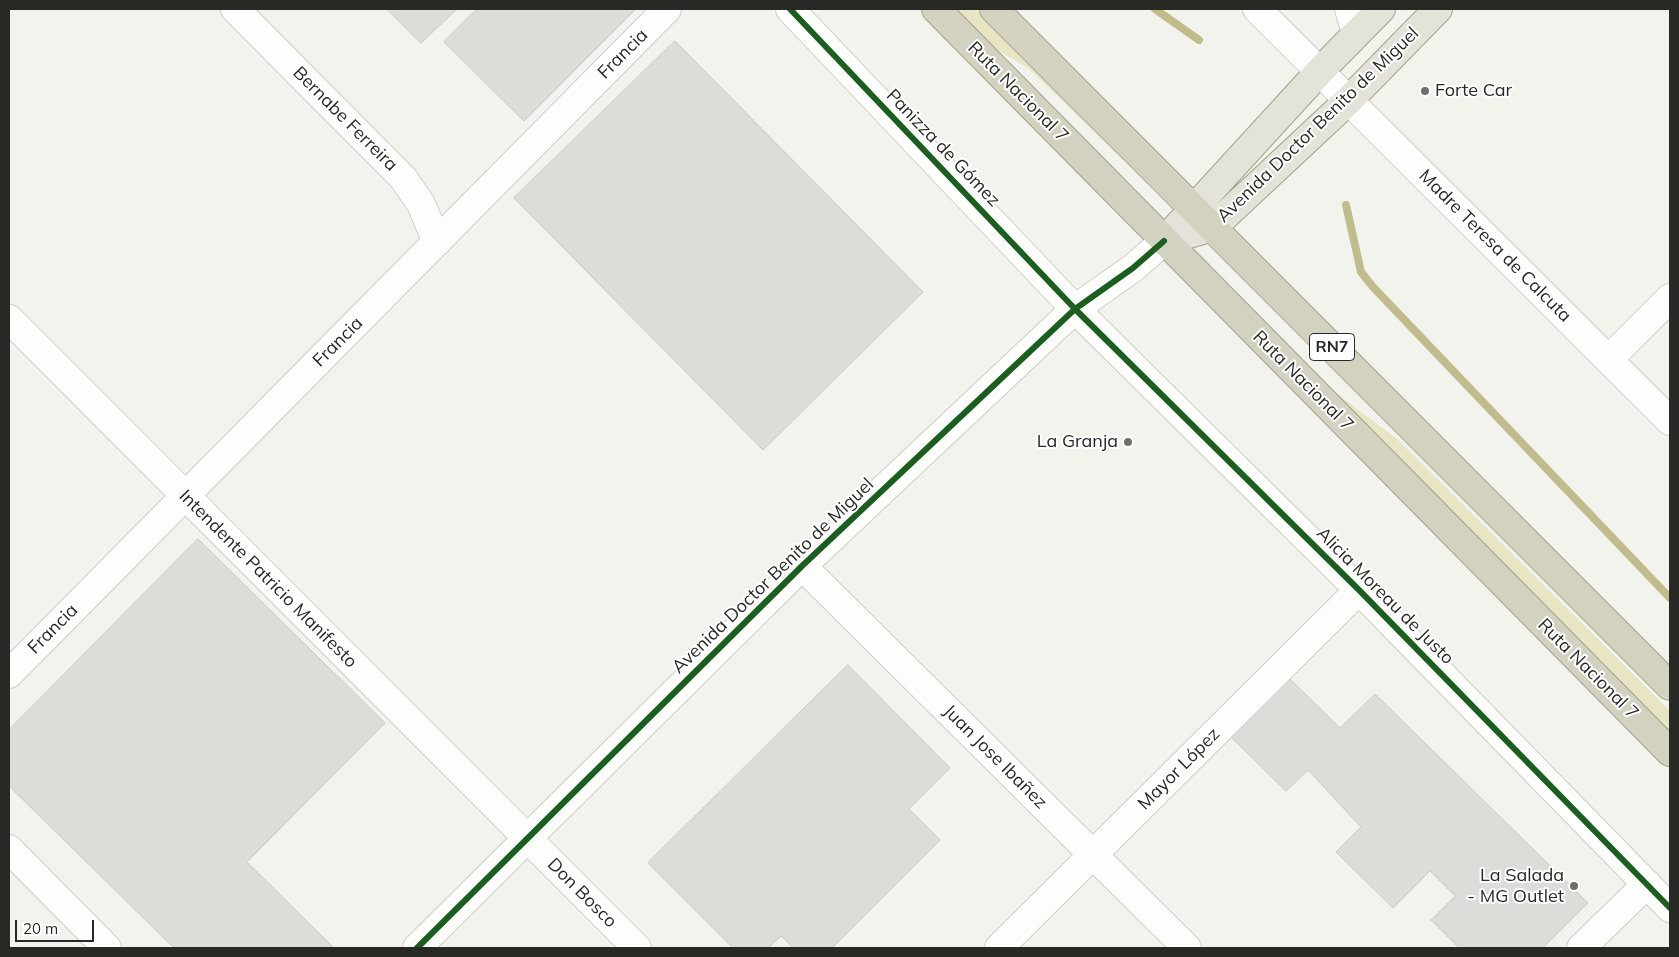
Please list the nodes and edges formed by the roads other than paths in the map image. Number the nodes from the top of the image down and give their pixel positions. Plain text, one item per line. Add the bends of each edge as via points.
1 (235, 9) edge
2 (667, 9) edge
3 (790, 9) edge
4 (936, 9) edge
5 (994, 9) edge
6 (1257, 9) edge
7 (1381, 9) edge
8 (1438, 9) edge
9 (1352, 21) edge
10 (1320, 71) junction
11 (1349, 100) junction
12 (1194, 208) junction
13 (1213, 227) junction
14 (1164, 241) junction
15 (437, 242) junction
16 (1670, 298) edge
17 (1075, 309) junction
18 (9, 318) edge
19 (1609, 359) junction
20 (1670, 421) edge
21 (186, 496) junction
22 (802, 566) junction
23 (1359, 590) junction
24 (9, 674) edge
25 (1670, 686) edge
26 (1670, 752) edge
27 (528, 838) junction
28 (9, 849) edge
29 (1093, 855) junction
30 (1647, 884) junction
31 (1670, 908) edge
32 (108, 948) edge
33 (417, 948) edge
34 (637, 948) edge
35 (999, 948) edge
36 (1187, 948) edge
37 (1581, 948) edge

1 - 15 street, Bernabe Ferreira via 403,178 421,204
2 - 15 street, Francia
3 - 17 street, Panizza de Gómez
4 - 14 highway, Ruta Nacional 7 / RN7
5 - 12 highway, RN7
6 - 10 street, Madre Teresa de Calcuta
7 - 9 main road, Avenida Doctor Benito de Miguel
8 - 11 main road, Avenida Doctor Benito de Miguel
9 - 10 main road, Avenida Doctor Benito de Miguel
10 - 11 street, Madre Teresa de Calcuta
10 - 12 main road, Avenida Doctor Benito de Miguel
11 - 13 main road, Avenida Doctor Benito de Miguel
11 - 19 street, Madre Teresa de Calcuta
12 - 13 highway, RN7
12 - 14 main road, Avenida Doctor Benito de Miguel
13 - 14 main road, Avenida Doctor Benito de Miguel
13 - 25 highway, RN7
14 - 17 street, Avenida Doctor Benito de Miguel via 1133,268
14 - 26 highway, Ruta Nacional 7 / RN7
15 - 21 street, Francia
16 - 19 street
17 - 22 street, Avenida Doctor Benito de Miguel
17 - 23 street, Alicia Moreau de Justo
18 - 21 street, Intendente Patricio Manifesto
19 - 20 street, Madre Teresa de Calcuta
21 - 24 street, Francia
21 - 27 street, Intendente Patricio Manifesto
22 - 27 street, Avenida Doctor Benito de Miguel
22 - 29 street, Juan Jose Ibañez
23 - 29 street, Mayor López
23 - 30 street, Alicia Moreau de Justo
27 - 33 street, Avenida Doctor Benito de Miguel
27 - 34 street, Don Bosco
28 - 32 street
29 - 35 street, Mayor López
29 - 36 street, Juan Jose Ibañez
30 - 31 street, Alicia Moreau de Justo
30 - 37 street

